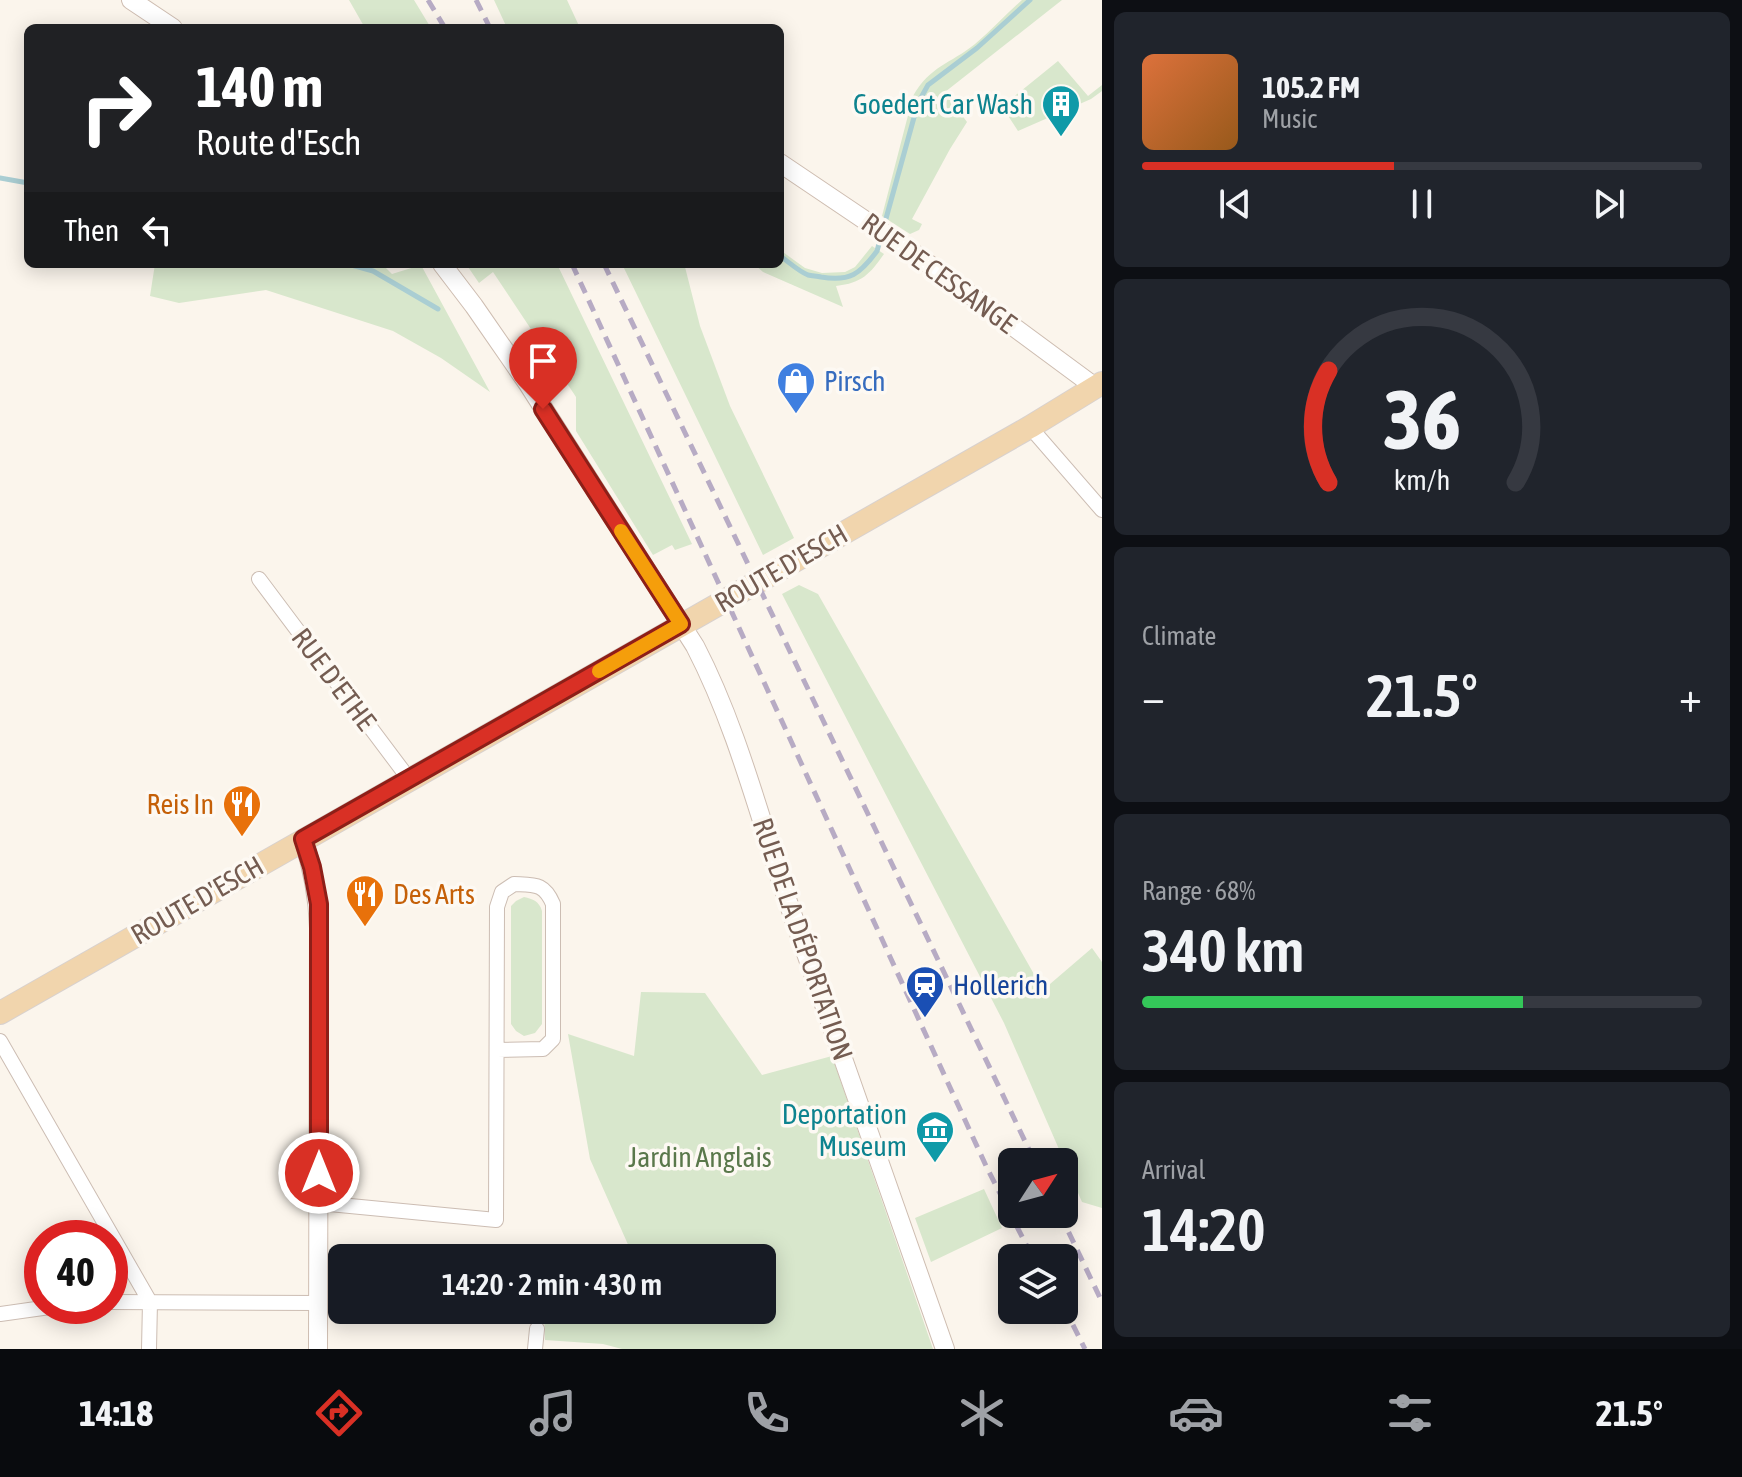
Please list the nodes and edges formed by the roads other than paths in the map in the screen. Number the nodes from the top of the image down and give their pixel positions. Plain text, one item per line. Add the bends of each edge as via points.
1 (131, 0) edge
2 (167, 24) edge
3 (784, 166) edge
4 (445, 268) edge
5 (1098, 385) edge
6 (1030, 427) junction
7 (1102, 510) edge
8 (259, 579) dead end
9 (681, 624) junction
10 (409, 779) junction
11 (303, 839) junction
12 (0, 1013) edge
13 (0, 1041) edge
14 (497, 1050) junction
15 (319, 1203) junction
16 (128, 1302) edge
17 (150, 1302) junction
18 (318, 1303) junction
19 (24, 1311) edge
20 (0, 1314) edge
21 (537, 1329) dead end
22 (149, 1349) edge
23 (318, 1349) edge
24 (535, 1349) edge
25 (945, 1349) edge

1 - 2 street
3 - 5 street, RUE DE CESSANGE
4 - 9 street, RUE DE LA DÉPORTATION via 528,384
5 - 6 main road, ROUTE D'ESCH
6 - 7 street
6 - 9 main road, ROUTE D'ESCH
8 - 10 street, RUE D'ETHE
9 - 10 main road, ROUTE D'ESCH
9 - 25 street, RUE DE LA DÉPORTATION via 730,724
10 - 11 main road, ROUTE D'ESCH
11 - 12 main road, ROUTE D'ESCH
11 - 15 street via 319,904
13 - 17 street
14 - 14 street via 543,1049 553,1039 553,904 539,885 514,884 502,892 497,907
14 - 15 street via 496,1220
15 - 18 street
16 - 17 street
17 - 18 street
17 - 22 street
18 - 23 street
19 - 20 street
21 - 24 street

